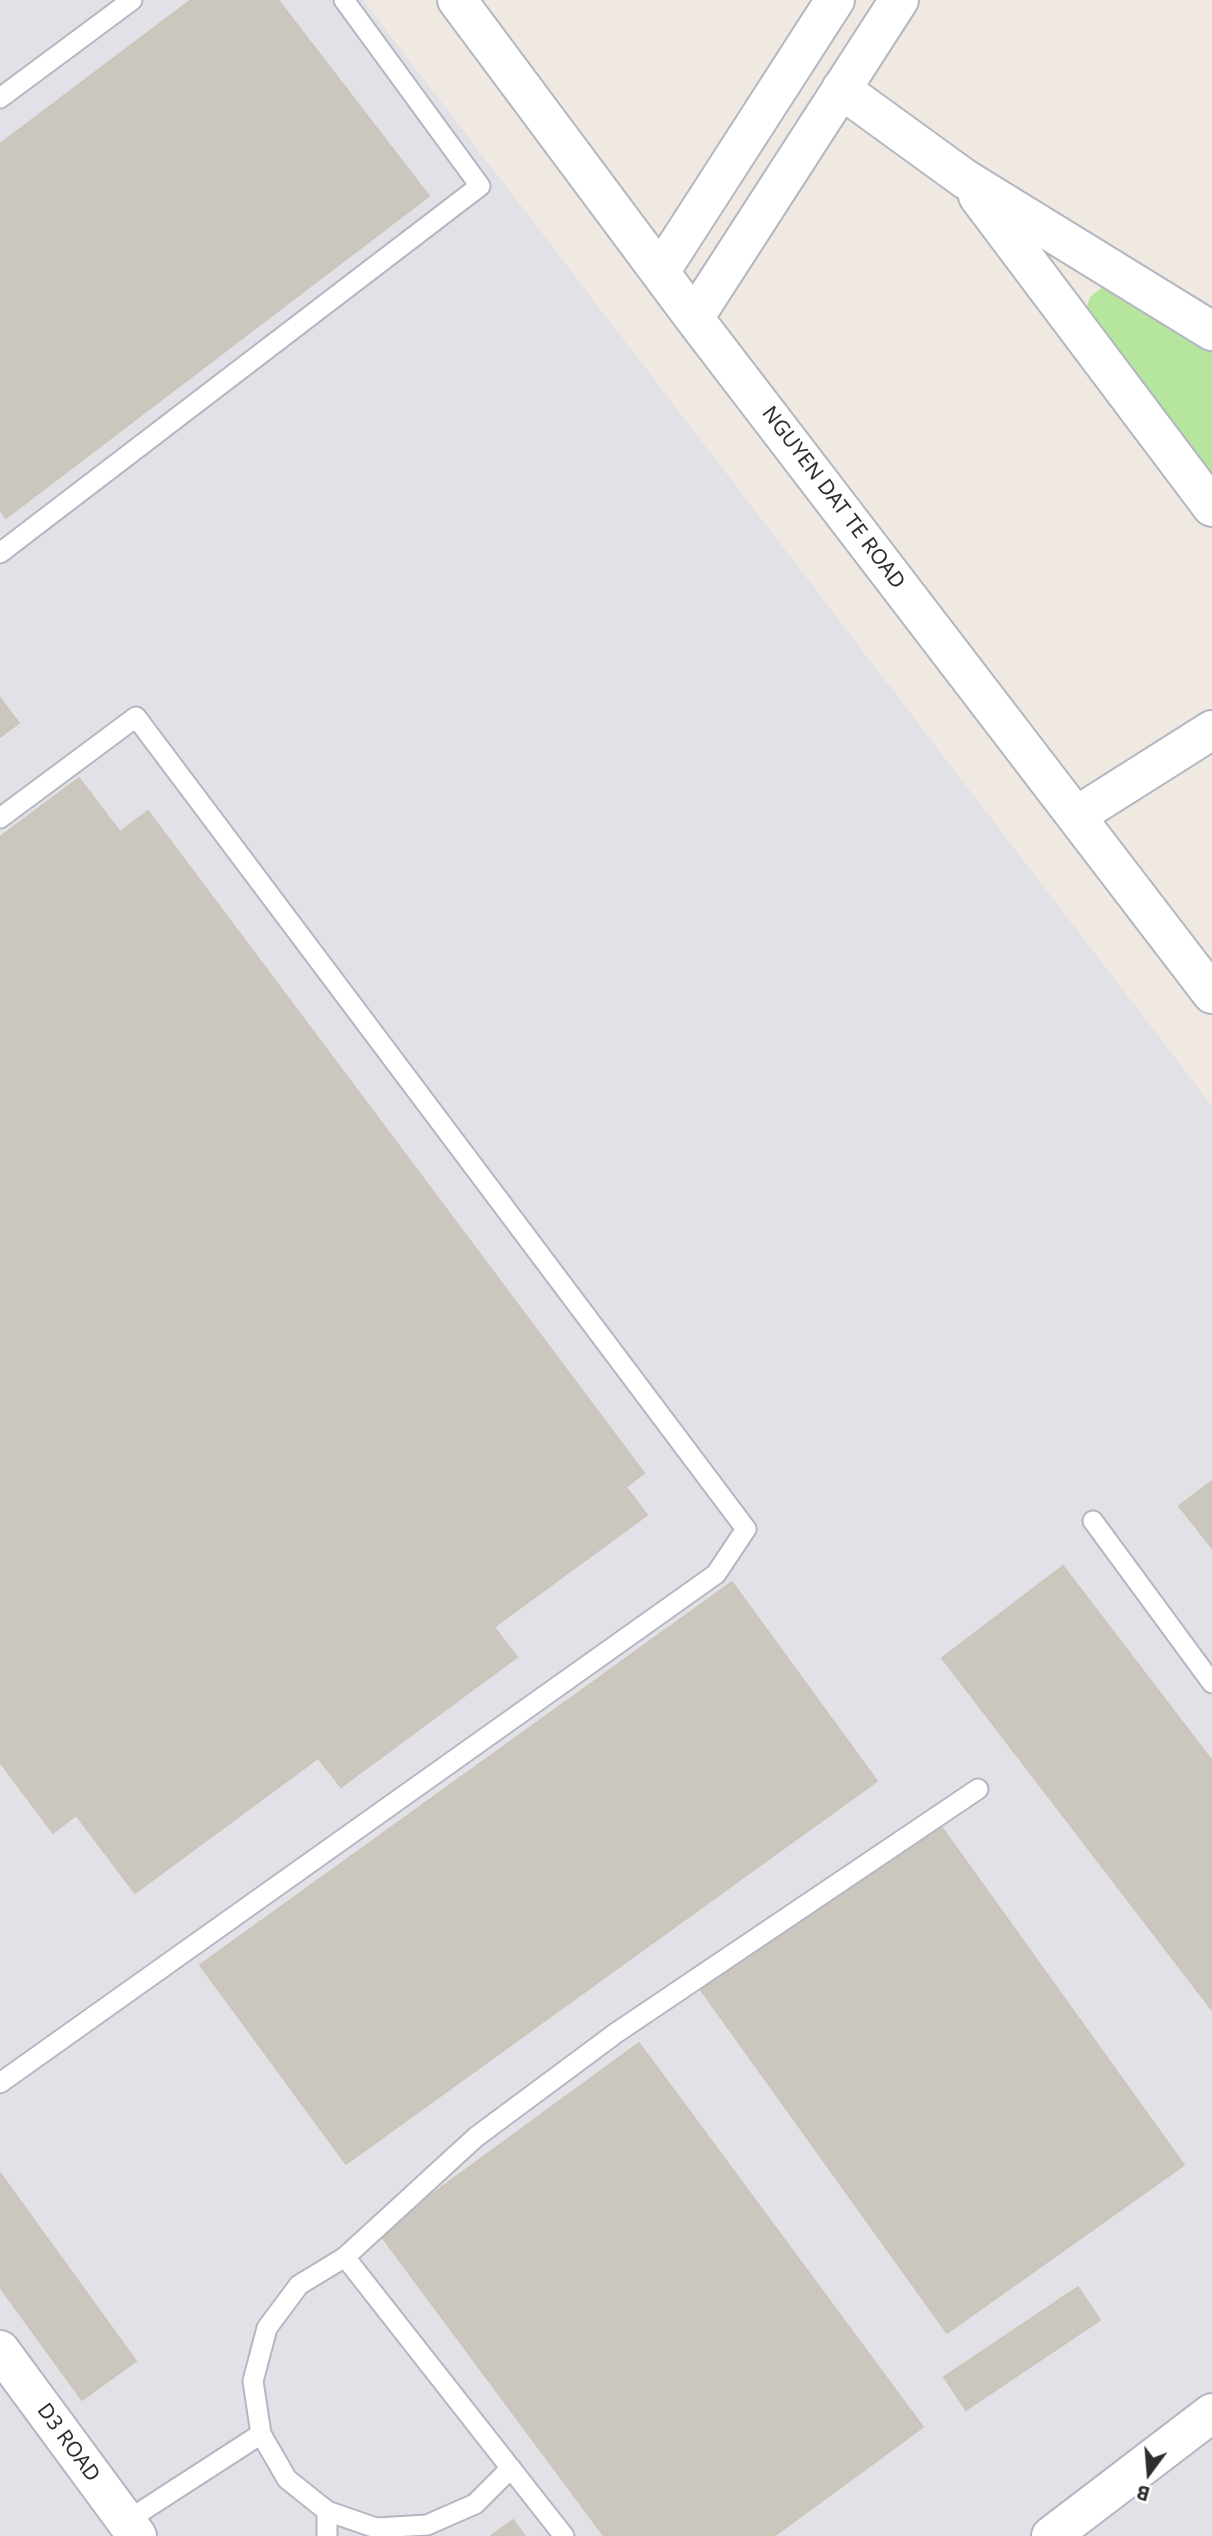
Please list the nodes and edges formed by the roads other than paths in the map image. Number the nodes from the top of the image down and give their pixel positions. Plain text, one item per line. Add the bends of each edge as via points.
1 (132, 0) edge
2 (344, 0) edge
3 (457, 0) edge
4 (835, 0) edge
5 (899, 0) edge
6 (841, 89) junction
7 (0, 98) edge
8 (965, 179) junction
9 (660, 272) junction
10 (694, 318) junction
11 (1212, 331) edge
12 (1212, 507) edge
13 (0, 553) edge
14 (1212, 730) edge
15 (1076, 816) junction
16 (0, 818) edge
17 (1212, 994) edge
18 (1093, 1521) dead end
19 (1212, 1683) edge
20 (978, 1789) dead end
21 (0, 2083) edge
22 (345, 2257) junction
23 (0, 2350) edge
24 (1212, 2413) edge
25 (261, 2434) junction
26 (510, 2468) junction
27 (327, 2511) junction
28 (131, 2529) edge
29 (327, 2536) edge
30 (564, 2536) edge
31 (1051, 2536) edge

1 - 7 lane
2 - 13 lane via 480,186
3 - 9 street, NGUYEN DAT TE ROAD
4 - 9 street
5 - 6 street
6 - 8 street
6 - 10 street
8 - 11 street
8 - 12 street
9 - 10 street, NGUYEN DAT TE ROAD
10 - 15 street, NGUYEN DAT TE ROAD
14 - 15 street
15 - 17 street, NGUYEN DAT TE ROAD
16 - 21 lane via 136,717 746,1529 716,1574
18 - 19 lane
20 - 22 lane via 616,2033 476,2137
22 - 25 lane via 299,2285 267,2328 253,2381
22 - 26 lane
23 - 28 street, D3 ROAD
24 - 31 street
25 - 27 lane via 287,2479
25 - 28 lane
26 - 27 lane via 474,2504 427,2525 376,2528
26 - 30 lane
27 - 29 lane

